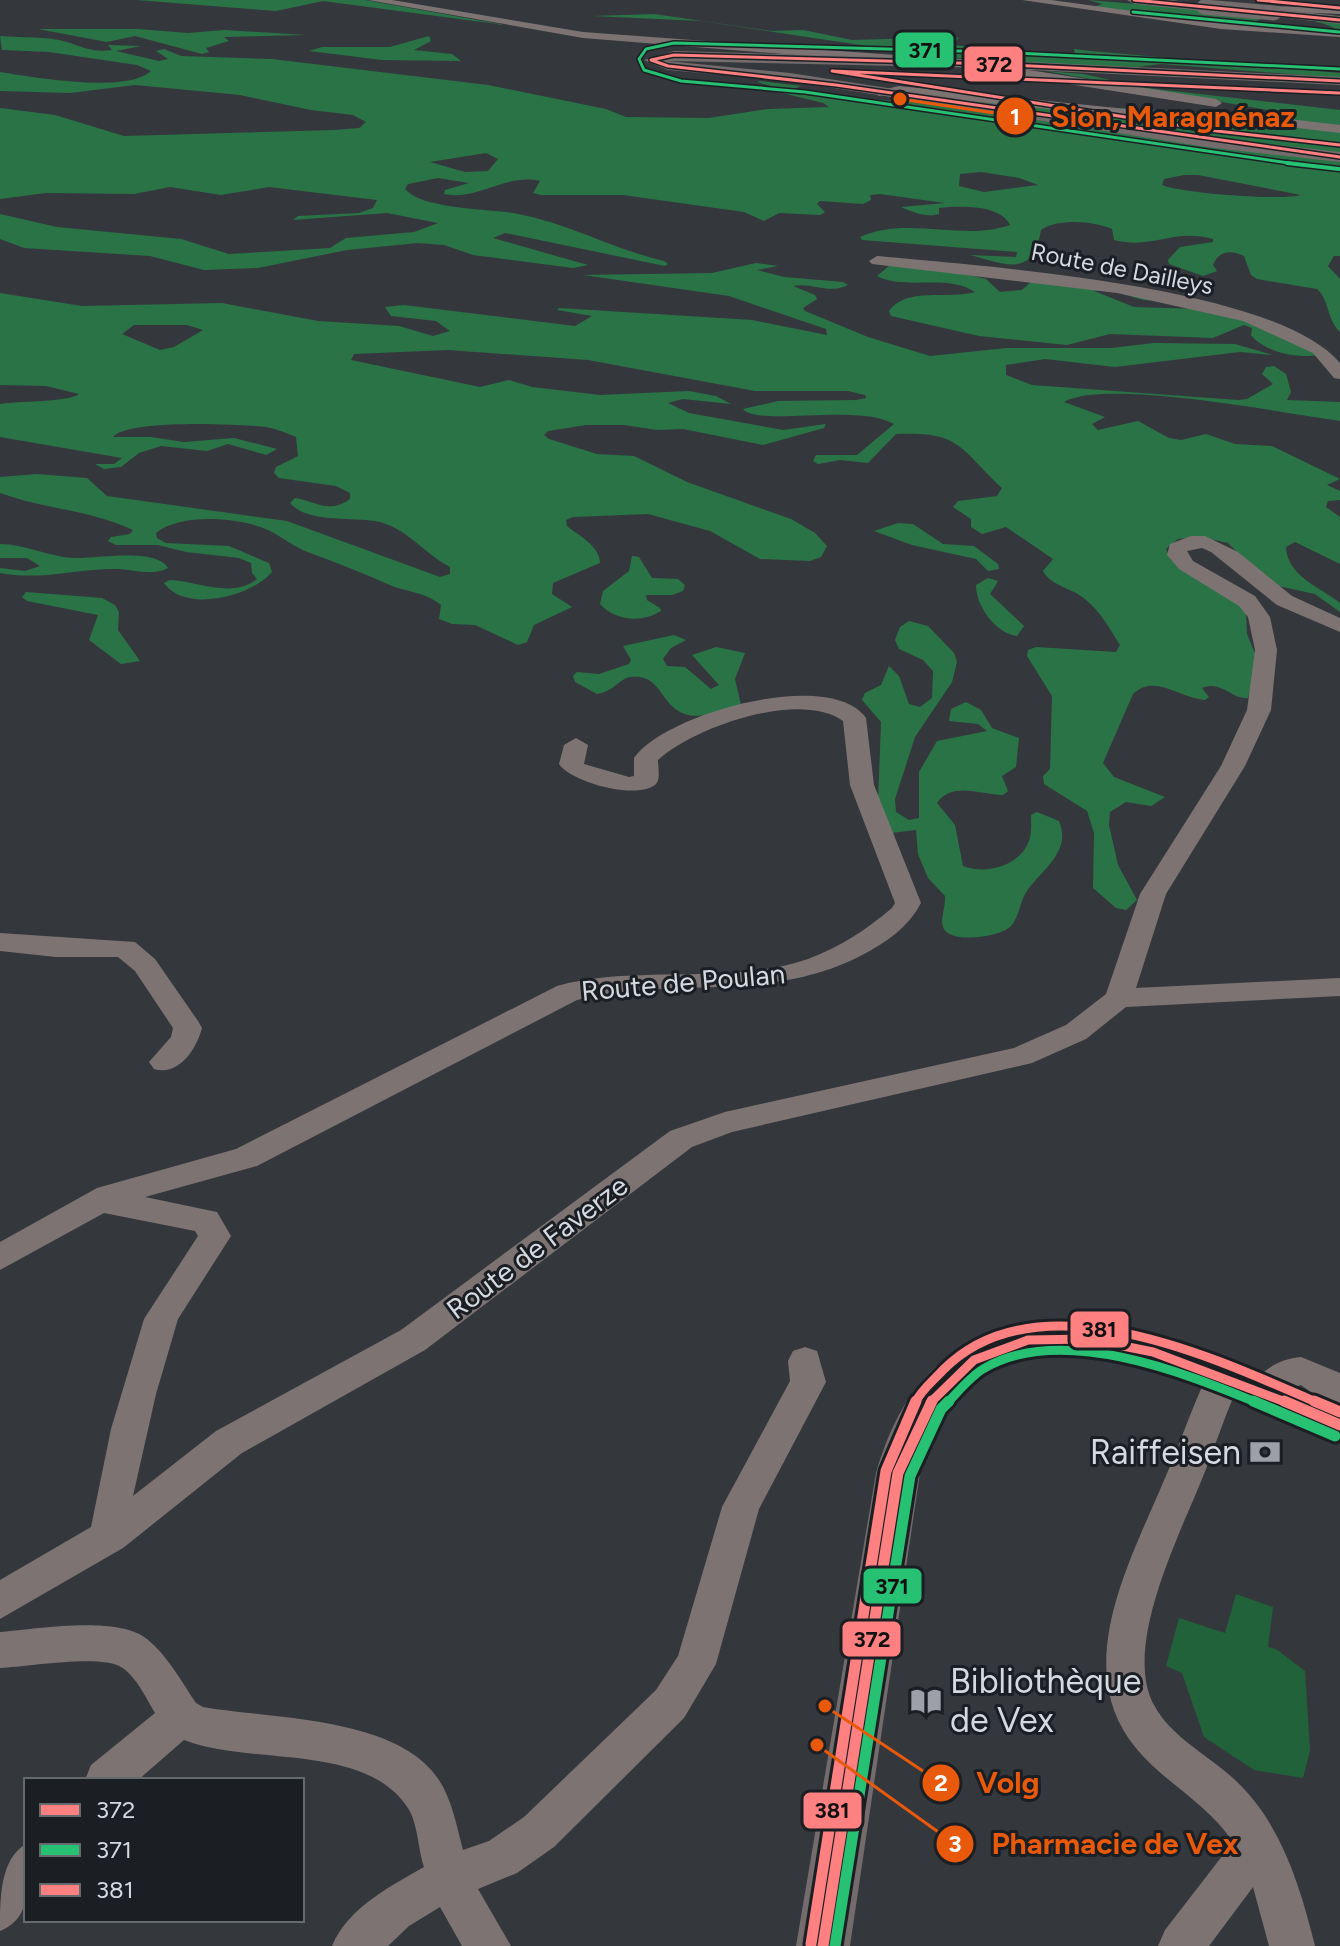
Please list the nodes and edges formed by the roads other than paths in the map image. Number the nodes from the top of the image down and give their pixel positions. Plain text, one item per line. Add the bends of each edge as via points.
1 (373, 0) edge
2 (1027, 0) edge
3 (1110, 0) edge
4 (1134, 0) edge
5 (1194, 6) junction
6 (1340, 11) edge
7 (1340, 20) edge
8 (1340, 34) edge
9 (925, 63) junction
10 (957, 63) junction
11 (1340, 81) edge
12 (879, 92) junction
13 (1340, 121) edge
14 (1340, 129) edge
15 (1340, 157) edge
16 (877, 261) dead end
17 (1340, 374) edge
18 (1340, 625) edge
19 (576, 745) dead end
20 (0, 942) edge
21 (1340, 987) edge
22 (1119, 998) junction
23 (164, 1062) dead end
24 (101, 1201) junction
25 (0, 1257) edge
26 (805, 1361) dead end
27 (1245, 1386) junction
28 (1340, 1394) edge
29 (1340, 1425) edge
30 (110, 1536) junction
31 (0, 1601) edge
32 (0, 1650) edge
33 (181, 1717) junction
34 (108, 1778) edge
35 (1257, 1846) junction
36 (24, 1869) edge
37 (449, 1877) junction
38 (0, 1909) edge
39 (355, 1946) edge
40 (488, 1946) edge
41 (823, 1946) edge
42 (1181, 1946) edge
43 (1292, 1946) edge

1 - 9 street via 583,35
2 - 8 street via 1221,26
3 - 5 street
4 - 5 main road
5 - 6 street
5 - 7 main road, bridge
9 - 10 main road
9 - 12 main road via 671,55 651,60
10 - 11 main road
10 - 13 street
12 - 14 street via 1136,114 1257,118
12 - 15 main road via 1217,144
16 - 17 street, Route de Dailleys via 1117,288 1248,317 1319,349
18 - 22 street via 1281,599 1216,547 1193,542 1177,548 1186,565 1239,595 1259,617 1266,643 1259,710 1233,766 1153,894
19 - 24 street, Route de Poulan via 571,764 575,769 634,785 646,780 646,758 657,746 735,713 792,702 847,709 854,718 862,785 908,903 903,913 828,962 780,976 606,985 567,993 246,1158 139,1185
20 - 23 street via 56,948 114,946 133,952 188,1028 184,1041
21 - 22 street
22 - 30 street, Route de Faverze via 1076,1032 1022,1056 725,1123 681,1139 413,1340 229,1442
24 - 25 street, Route de Poulan
24 - 30 street via 206,1221 215,1236 161,1320 116,1488
26 - 37 street via 808,1382 741,1507 687,1681 539,1832 502,1858
27 - 28 street via 1297,1371 1316,1376
27 - 29 main road
27 - 35 street via 1140,1593 1126,1669 1128,1697 1138,1718 1229,1802
27 - 41 main road via 1122,1340 1049,1335 1007,1344 974,1359 943,1381 923,1405 898,1473
30 - 31 street, Route de Faverze
32 - 33 street via 98,1644 130,1649 149,1667
33 - 34 street
33 - 37 street via 215,1730 341,1748 392,1763 422,1791 434,1815
35 - 42 street
35 - 43 street
36 - 38 street
37 - 39 street via 393,1910
37 - 40 street

